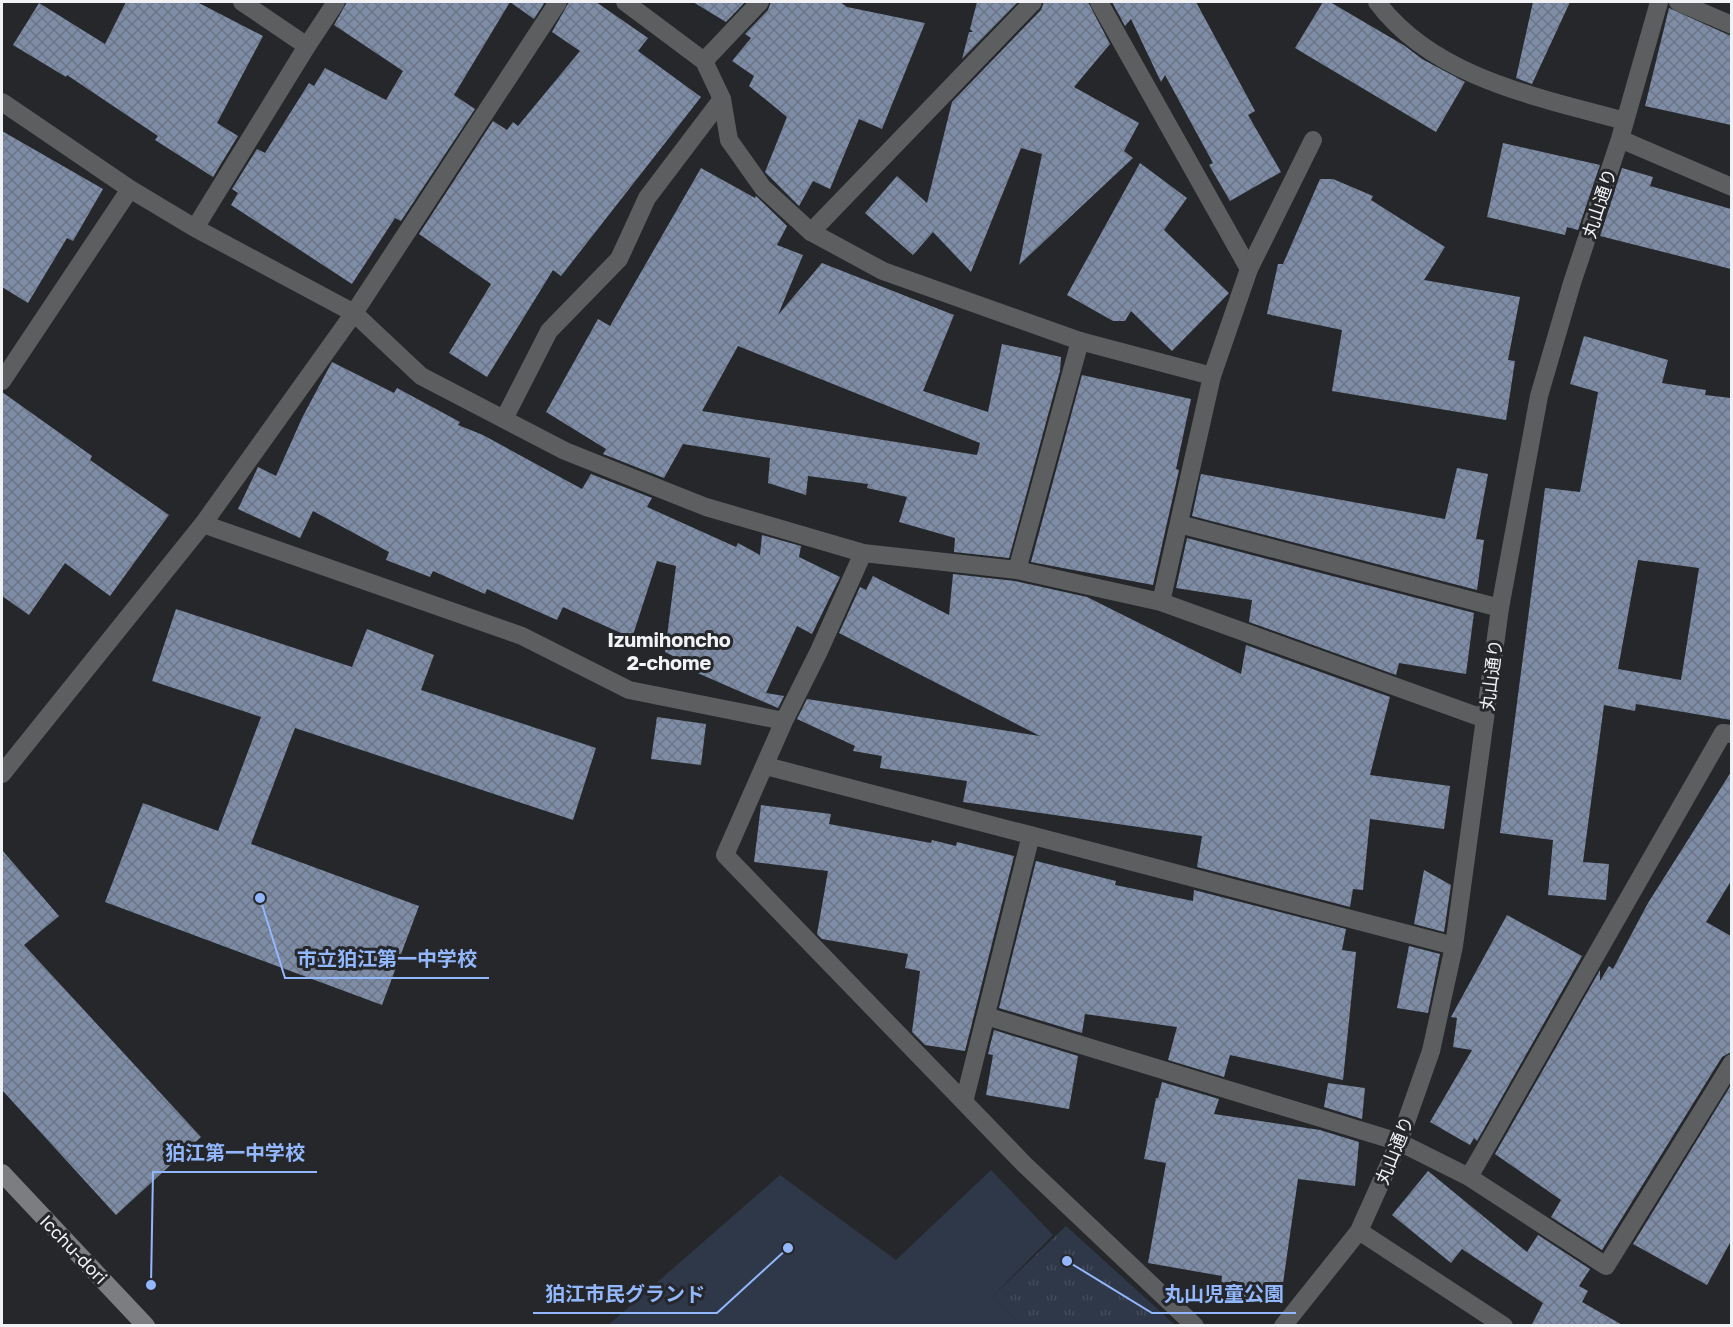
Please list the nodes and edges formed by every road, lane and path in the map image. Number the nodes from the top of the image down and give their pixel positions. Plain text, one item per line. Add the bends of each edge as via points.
1 (242, 2) edge
2 (336, 2) edge
3 (558, 2) edge
4 (625, 2) edge
5 (760, 2) edge
6 (1033, 2) edge
7 (1099, 2) edge
8 (1377, 2) edge
9 (1659, 2) edge
10 (1678, 2) edge
11 (1731, 25) edge
12 (307, 46) junction
13 (704, 61) junction
14 (722, 99) junction
15 (2, 102) edge
16 (1625, 121) junction
17 (1620, 139) junction
18 (1313, 140) dead end
19 (1731, 187) edge
20 (130, 189) junction
21 (195, 228) junction
22 (811, 232) junction
23 (1249, 269) junction
24 (354, 313) junction
25 (1080, 340) junction
26 (1212, 376) junction
27 (2, 381) edge
28 (504, 418) junction
29 (203, 524) junction
30 (1179, 524) junction
31 (863, 553) junction
32 (1017, 570) junction
33 (1161, 602) junction
34 (1500, 608) junction
35 (1485, 719) junction
36 (784, 721) junction
37 (1731, 734) edge
38 (766, 766) junction
39 (2, 774) edge
40 (1031, 835) junction
41 (1454, 946) junction
42 (986, 1016) junction
43 (1731, 1063) edge
44 (964, 1102) junction
45 (1399, 1142) junction
46 (2, 1173) edge
47 (1469, 1177) junction
48 (1359, 1231) junction
49 (146, 1326) edge
50 (1195, 1326) edge
51 (1283, 1326) edge
52 (1503, 1326) edge

1 - 12 street
2 - 12 street
3 - 24 street
4 - 13 street
5 - 13 street
6 - 22 street
7 - 23 street
8 - 16 street via 1434,55 1512,90
9 - 16 street, 丸山通り
10 - 11 street
12 - 21 street
13 - 14 street
14 - 22 street via 729,140 763,188
14 - 28 street via 647,198 619,259 549,331
15 - 20 street
16 - 17 street, 丸山通り
17 - 19 street
17 - 34 street, 丸山通り via 1539,396
18 - 23 street
20 - 21 street
20 - 27 street
21 - 24 street
22 - 25 street via 884,271
23 - 26 street
24 - 28 street via 421,376
24 - 29 street
25 - 26 street
25 - 32 street
26 - 30 street
28 - 31 street via 565,451 706,507
29 - 36 street via 522,636 629,690
29 - 39 street
30 - 33 street
30 - 34 street
31 - 32 street
31 - 36 street
32 - 33 street
33 - 35 street
34 - 35 street, 丸山通り
35 - 41 street, 丸山通り
36 - 38 street
37 - 47 street via 1723,733
38 - 40 street
38 - 44 street via 725,855
40 - 41 street
40 - 42 street
41 - 45 street, 丸山通り via 1431,1051
42 - 44 street
42 - 45 street
43 - 47 street via 1606,1266
44 - 50 street
45 - 47 street
45 - 48 street, 丸山通り
46 - 49 street, Icchu-dori
48 - 51 street, 丸山通り
48 - 52 street

